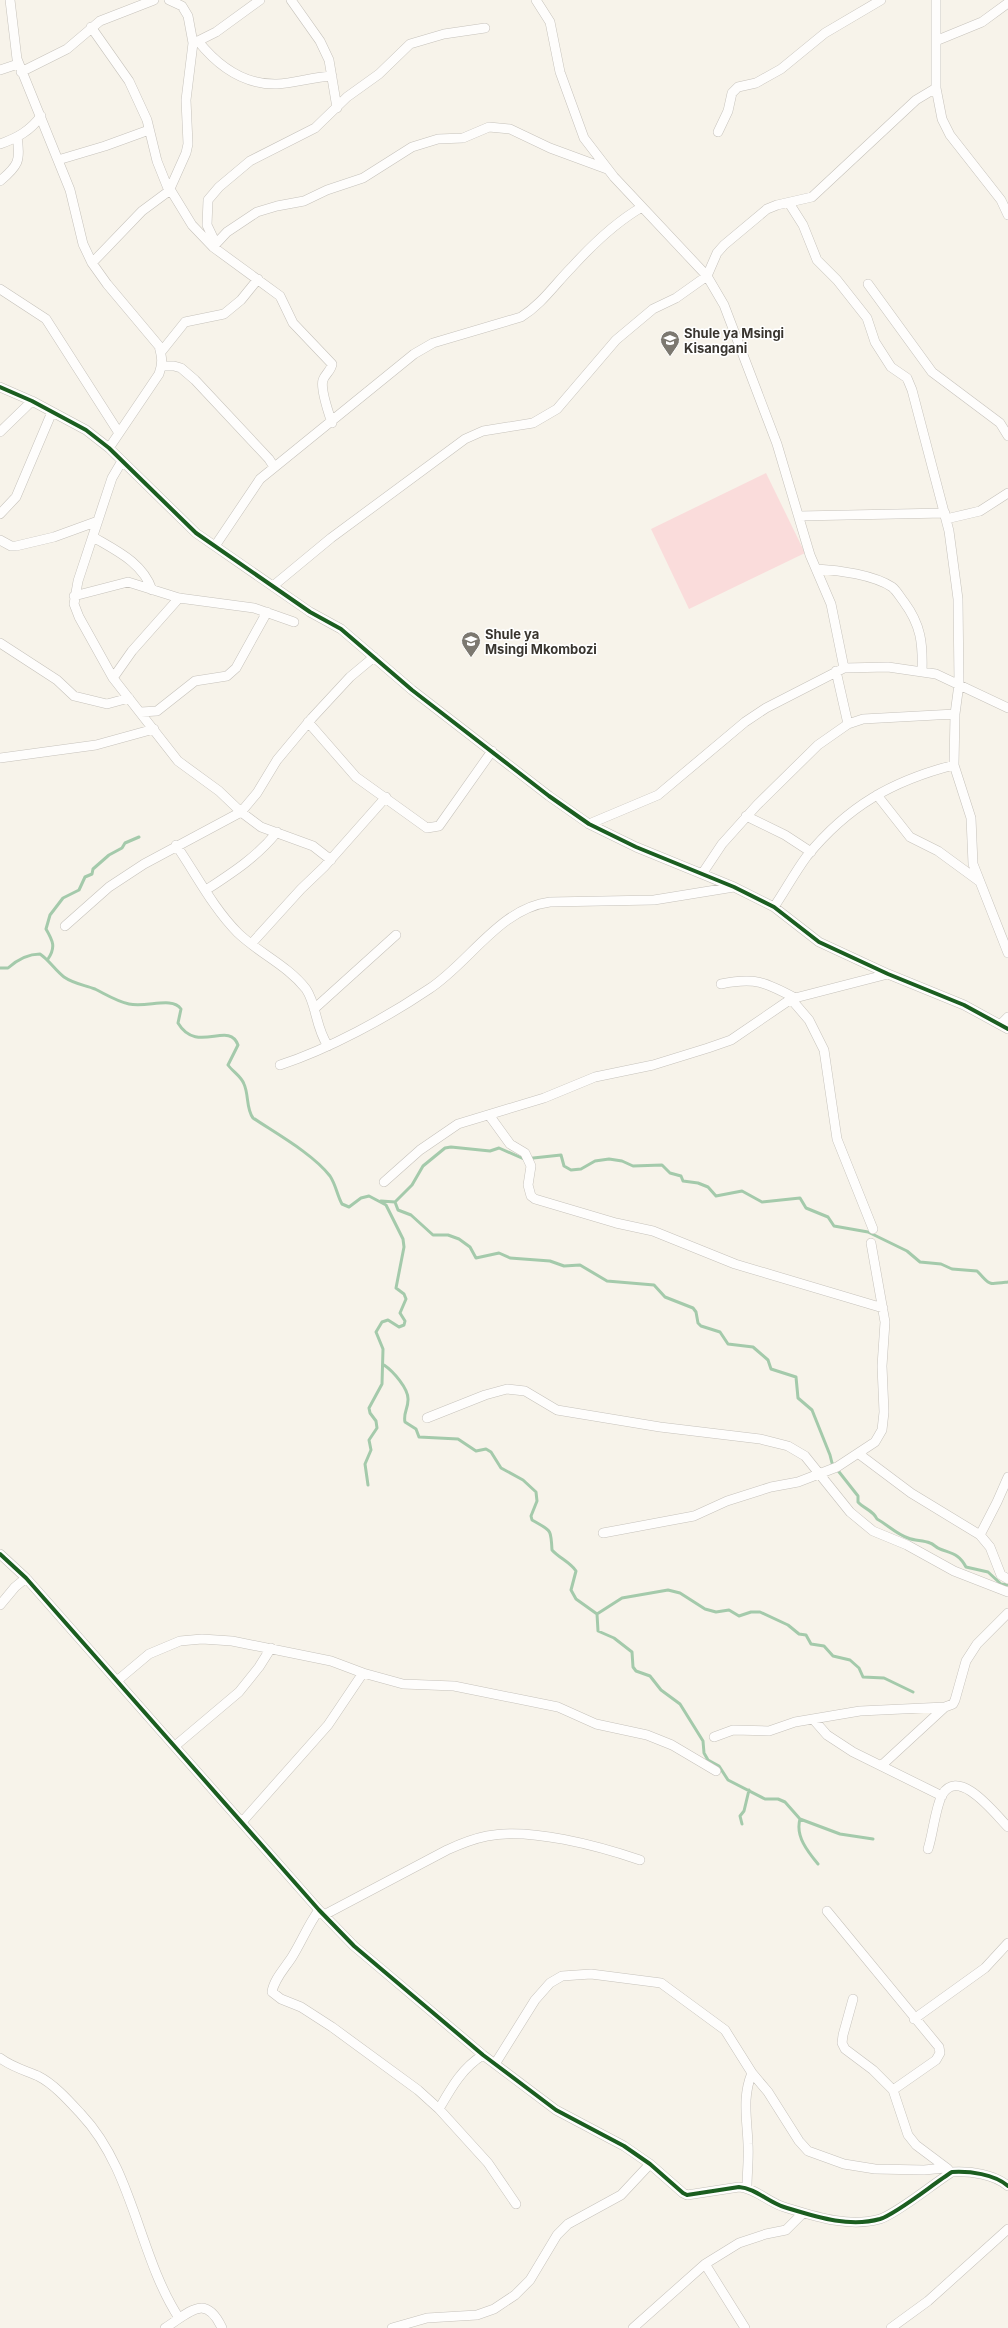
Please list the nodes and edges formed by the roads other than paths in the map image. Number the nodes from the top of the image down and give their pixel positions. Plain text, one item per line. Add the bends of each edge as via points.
1 (10, 0) edge
2 (154, 0) edge
3 (169, 0) edge
4 (260, 0) edge
5 (291, 0) edge
6 (536, 0) edge
7 (881, 0) edge
8 (936, 0) edge
9 (1008, 4) edge
10 (91, 27) junction
11 (485, 28) dead end
12 (938, 40) junction
13 (196, 42) junction
14 (20, 68) junction
15 (0, 70) edge
16 (332, 76) junction
17 (936, 88) junction
18 (337, 108) junction
19 (41, 116) junction
20 (149, 130) junction
21 (718, 132) dead end
22 (17, 137) junction
23 (0, 144) edge
24 (58, 160) junction
25 (607, 169) junction
26 (0, 181) edge
27 (169, 190) junction
28 (789, 203) junction
29 (642, 207) junction
30 (1008, 215) edge
31 (214, 245) junction
32 (92, 263) junction
33 (707, 276) junction
34 (258, 279) junction
35 (868, 284) dead end
36 (0, 289) edge
37 (161, 352) junction
38 (162, 366) junction
39 (0, 387) edge
40 (32, 401) junction
41 (52, 412) junction
42 (332, 423) junction
43 (0, 432) edge
44 (119, 433) junction
45 (1008, 436) edge
46 (110, 448) junction
47 (122, 461) junction
48 (274, 467) junction
49 (1008, 493) edge
50 (0, 514) edge
51 (799, 516) junction
52 (945, 516) junction
53 (98, 521) junction
54 (93, 538) junction
55 (0, 540) edge
56 (215, 546) junction
57 (817, 569) junction
58 (273, 586) junction
59 (152, 590) junction
60 (74, 596) junction
61 (180, 598) junction
62 (267, 612) junction
63 (294, 622) dead end
64 (0, 643) edge
65 (374, 657) junction
66 (840, 670) junction
67 (922, 672) junction
68 (113, 678) junction
69 (959, 684) junction
70 (129, 698) junction
71 (1008, 708) edge
72 (141, 712) junction
73 (955, 714) junction
74 (308, 722) junction
75 (848, 724) junction
76 (154, 729) junction
77 (492, 751) junction
78 (0, 758) edge
79 (954, 765) junction
80 (876, 796) junction
81 (386, 797) junction
82 (241, 812) junction
83 (746, 816) junction
84 (589, 824) junction
85 (277, 832) junction
86 (176, 845) junction
87 (811, 852) junction
88 (331, 860) junction
89 (702, 874) junction
90 (979, 881) junction
91 (734, 887) junction
92 (206, 890) junction
93 (774, 907) junction
94 (65, 926) dead end
95 (396, 935) dead end
96 (252, 943) junction
97 (1008, 953) edge
98 (888, 974) junction
99 (721, 984) dead end
100 (793, 998) junction
101 (314, 1009) junction
102 (1008, 1017) edge
103 (1004, 1026) edge
104 (328, 1046) junction
105 (280, 1065) dead end
106 (489, 1115) junction
107 (384, 1182) dead end
108 (873, 1229) dead end
109 (871, 1243) dead end
110 (883, 1308) junction
111 (427, 1418) dead end
112 (859, 1454) junction
113 (819, 1473) junction
114 (1008, 1477) edge
115 (603, 1533) dead end
116 (980, 1535) junction
117 (0, 1554) edge
118 (26, 1578) junction
119 (1008, 1579) edge
120 (1008, 1592) edge
121 (0, 1606) edge
122 (1008, 1613) edge
123 (271, 1648) junction
124 (363, 1673) junction
125 (118, 1680) junction
126 (946, 1707) junction
127 (813, 1719) junction
128 (714, 1737) dead end
129 (175, 1746) junction
130 (882, 1765) junction
131 (716, 1771) dead end
132 (942, 1796) junction
133 (242, 1822) junction
134 (1008, 1827) edge
135 (928, 1849) dead end
136 (640, 1860) dead end
137 (827, 1911) dead end
138 (321, 1912) junction
139 (1007, 1946) edge
140 (853, 1999) dead end
141 (914, 2019) junction
142 (484, 2055) junction
143 (0, 2058) edge
144 (495, 2064) junction
145 (752, 2073) junction
146 (893, 2090) junction
147 (439, 2110) junction
148 (650, 2164) junction
149 (949, 2170) junction
150 (1008, 2186) edge
151 (747, 2187) junction
152 (516, 2204) dead end
153 (803, 2213) junction
154 (1008, 2229) edge
155 (705, 2264) junction
156 (179, 2318) junction
157 (165, 2328) edge
158 (222, 2328) edge
159 (392, 2328) edge
160 (632, 2328) edge
161 (745, 2328) edge
162 (891, 2328) edge

1 - 14 street via 14,42
2 - 10 street via 109,17
3 - 13 street via 182,6
4 - 13 street via 216,32
5 - 16 street via 320,41 329,60
6 - 25 street via 550,22 557,58 584,138
7 - 21 street via 825,33 781,69 756,83 738,87 732,93 728,111
8 - 12 street
9 - 12 street via 982,22
10 - 14 street via 67,49
10 - 20 street via 129,81
11 - 18 street via 473,32 444,34 410,44 379,74
12 - 17 street
13 - 16 street via 218,63 251,81 278,84
13 - 27 street via 186,100 188,144
14 - 15 street
14 - 19 street
16 - 18 street
17 - 28 street via 916,100 812,197
17 - 30 street via 942,119 950,135 1001,200
18 - 31 street via 309,132 250,161 210,196 206,213
19 - 22 street via 34,126
19 - 24 street
20 - 24 street
20 - 27 street via 157,161
22 - 23 street
22 - 26 street via 18,163
24 - 32 street via 70,190 83,244
25 - 29 street
25 - 31 street via 550,148 510,129 489,127 463,138 438,139 412,147 363,178 304,201 257,212 240,222
27 - 31 street via 192,225
27 - 32 street via 142,211
28 - 33 street via 767,209 724,245 717,253
28 - 52 street via 803,225 816,260 837,280 867,318 883,355 891,367 909,382
29 - 33 street
29 - 42 street via 595,244 532,310 521,317 433,343 400,366
31 - 34 street
32 - 37 street via 159,346
33 - 51 street via 724,305 778,444
33 - 58 street via 676,298 653,309 616,340 558,410 533,423 483,431 465,439 331,538
34 - 37 street via 241,300 224,314 185,322
34 - 42 street via 280,296 293,323 332,364 322,387
35 - 45 street via 932,372 1000,423
36 - 44 street via 46,319
37 - 38 street
38 - 44 street
38 - 48 street via 181,368 195,380 270,459
39 - 40 street
40 - 41 street
40 - 43 street
41 - 46 street via 86,430
41 - 50 street via 16,497
42 - 48 street
44 - 46 street
46 - 47 street
47 - 53 street via 112,478
47 - 56 street via 196,533
48 - 56 street via 260,479
49 - 52 street via 980,511
51 - 52 street
51 - 57 street via 810,555
52 - 69 street via 958,599
53 - 54 street
53 - 55 street via 54,537 16,546
54 - 59 street via 139,568 146,575
54 - 60 street
56 - 58 street
57 - 66 street via 831,604
57 - 67 street via 852,574 881,582 896,591 914,617 921,637
58 - 65 street via 340,629
59 - 60 street via 124,582
59 - 61 street
60 - 68 street via 75,610
61 - 62 street via 231,603
61 - 68 street via 132,650
62 - 63 street
62 - 72 street via 236,668 227,676 195,681 157,711
64 - 70 street via 57,680 74,696 107,704
65 - 74 street via 350,677
65 - 77 street via 412,690
66 - 67 street via 888,667
66 - 75 street
66 - 84 street via 746,722 658,795
67 - 69 street via 936,674
68 - 70 street
69 - 71 street
69 - 73 street
70 - 72 street
72 - 76 street
73 - 75 street via 863,719
73 - 79 street
74 - 81 street via 356,777
74 - 82 street via 277,760 257,793
75 - 83 street via 818,745
76 - 78 street via 96,745
76 - 82 street via 178,761
77 - 81 street via 439,826 427,828
77 - 84 street
79 - 80 street via 904,780
79 - 90 street via 971,818 973,864
80 - 87 street via 857,807
80 - 90 street via 910,837 938,852
81 - 88 street
82 - 85 street via 261,827
82 - 86 street
83 - 87 street via 785,835
83 - 89 street via 722,844
84 - 89 street via 636,847
85 - 88 street via 313,846
85 - 92 street via 247,863
86 - 92 street
86 - 94 street via 109,887
87 - 93 street
88 - 96 street
89 - 91 street
90 - 97 street
91 - 93 street
91 - 104 street via 654,900 550,902 529,906 501,925 449,975 428,990
92 - 96 street via 228,922
93 - 98 street via 819,942
95 - 101 street
96 - 101 street via 290,970 307,991
98 - 100 street
98 - 103 street via 926,988
99 - 100 street via 749,980 770,985
100 - 106 street via 731,1040 653,1065 595,1076 544,1098
100 - 108 street via 824,1050 837,1139
101 - 104 street via 318,1027
102 - 103 street
104 - 105 street
106 - 107 street via 458,1124 439,1135
106 - 110 street via 510,1144 525,1153 531,1166 528,1185 531,1196 535,1199 653,1231 735,1264
109 - 110 street
110 - 112 street via 885,1322 882,1430 875,1442
111 - 113 street via 485,1395 507,1389 515,1390 538,1397 557,1410 653,1426 744,1437 788,1446 805,1456
112 - 113 street via 837,1467
112 - 116 street via 911,1493
113 - 115 street via 798,1482 771,1487 727,1502 694,1516
113 - 120 street via 850,1512 873,1531 907,1545 954,1571
114 - 116 street
116 - 119 street via 990,1547 1001,1575
117 - 118 street
118 - 121 street
118 - 125 street
122 - 126 street via 977,1644 966,1661 955,1700
123 - 124 street via 331,1661
123 - 125 street via 217,1640 180,1641 149,1654
123 - 129 street via 239,1692
124 - 131 street via 403,1684 454,1686 558,1707 596,1724 647,1735 672,1745
124 - 133 street via 328,1725
125 - 129 street
126 - 127 street via 931,1710 889,1708
126 - 130 street
127 - 128 street via 770,1731 733,1730
127 - 130 street via 826,1735 853,1752
129 - 133 street
130 - 132 street
132 - 134 street via 954,1784 965,1788 988,1805
132 - 135 street
133 - 138 street
136 - 138 street via 587,1844 552,1838 488,1836 446,1850
137 - 141 street
138 - 142 street via 354,1946
138 - 147 street via 310,1922 293,1956 276,1980 272,1992 332,2027 418,2090
139 - 141 street via 985,1968
140 - 146 street via 842,2043 845,2049 873,2070
141 - 146 street via 939,2047 938,2057
142 - 144 street
142 - 147 street via 474,2061 453,2082
143 - 156 street via 48,2083 81,2114 101,2138 121,2179 154,2272
144 - 145 street via 535,2000 550,1983 562,1976 591,1974 661,1983 724,2030
144 - 148 street via 556,2110 624,2146
145 - 149 street via 768,2092 799,2142 808,2151 844,2164 875,2169
145 - 151 street via 746,2086 744,2105 748,2145
146 - 149 street via 908,2136
147 - 152 street via 488,2162
148 - 151 street via 667,2181 687,2195
148 - 159 street via 621,2195 568,2224 557,2235 530,2280 515,2295 494,2309 477,2315 427,2318
149 - 150 street via 982,2175 1002,2181
149 - 153 street via 881,2218 858,2222 837,2221
151 - 153 street via 774,2203
153 - 155 street via 786,2230 739,2243
154 - 162 street via 928,2301
155 - 160 street
155 - 161 street
156 - 157 street
156 - 158 street via 195,2308 207,2308 218,2319

